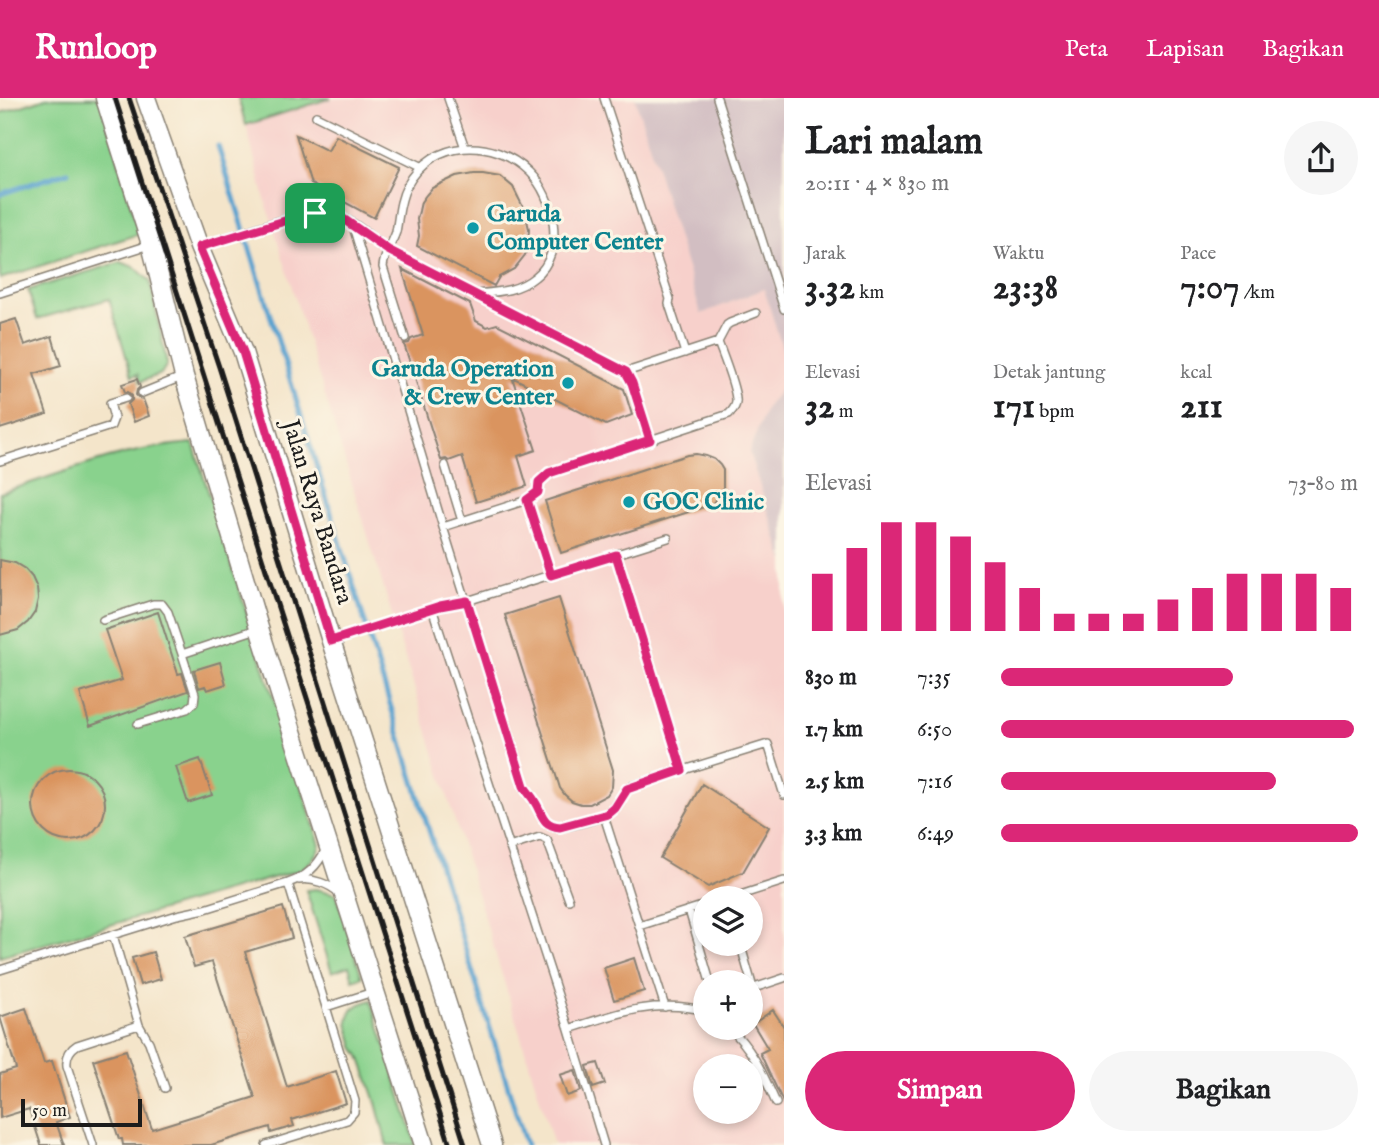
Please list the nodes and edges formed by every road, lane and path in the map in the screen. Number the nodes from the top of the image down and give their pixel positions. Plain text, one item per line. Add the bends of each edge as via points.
1 (105, 98) edge
2 (146, 98) edge
3 (448, 98) edge
4 (604, 98) edge
5 (717, 98) edge
6 (316, 116) dead end
7 (465, 148) junction
8 (419, 167) junction
9 (352, 223) junction
10 (152, 244) junction
11 (199, 247) junction
12 (388, 250) junction
13 (0, 293) edge
14 (474, 294) junction
15 (784, 309) edge
16 (756, 313) dead end
17 (405, 338) dead end
18 (718, 342) junction
19 (685, 352) junction
20 (626, 372) junction
21 (184, 376) junction
22 (142, 393) dead end
23 (126, 398) dead end
24 (650, 440) junction
25 (0, 461) edge
26 (444, 465) dead end
27 (527, 500) junction
28 (462, 521) junction
29 (443, 527) junction
30 (668, 538) dead end
31 (616, 555) junction
32 (551, 575) junction
33 (467, 601) junction
34 (432, 608) junction
35 (103, 620) dead end
36 (259, 628) junction
37 (331, 641) junction
38 (182, 654) junction
39 (138, 724) dead end
40 (682, 770) junction
41 (784, 795) edge
42 (604, 816) junction
43 (326, 835) junction
44 (509, 847) junction
45 (298, 880) junction
46 (784, 881) edge
47 (288, 883) junction
48 (763, 888) edge
49 (569, 900) dead end
50 (348, 902) junction
51 (693, 909) edge
52 (688, 910) junction
53 (639, 926) junction
54 (113, 935) junction
55 (0, 970) edge
56 (706, 970) edge
57 (784, 978) edge
58 (763, 985) edge
59 (376, 992) junction
60 (327, 1007) junction
61 (665, 1007) junction
62 (693, 1007) edge
63 (690, 1008) junction
64 (693, 1009) edge
65 (139, 1026) junction
66 (569, 1028) junction
67 (741, 1040) edge
68 (164, 1088) dead end
69 (776, 1103) dead end
70 (93, 1145) edge
71 (266, 1145) edge
72 (424, 1145) edge
73 (492, 1145) edge
74 (604, 1145) edge

1 - 10 street
2 - 11 street, Jalan Raya Bandara
3 - 7 lane
4 - 19 lane
5 - 15 lane
6 - 8 lane
7 - 8 lane via 440,153
7 - 14 lane via 492,150 529,171 545,193 553,228 550,256 536,276 514,289
8 - 12 lane via 401,200
9 - 11 lane via 323,212
9 - 12 lane
9 - 29 lane
10 - 13 lane
10 - 21 street
11 - 37 street, Jalan Raya Bandara via 243,352
12 - 14 lane
12 - 17 lane via 383,267
14 - 20 lane
16 - 18 lane via 727,325
18 - 19 lane
18 - 24 lane via 736,397 733,411
19 - 20 lane
20 - 24 lane
21 - 22 lane
21 - 36 street
23 - 25 lane via 110,403 111,425
24 - 27 lane via 549,473
26 - 28 lane
27 - 28 lane
27 - 32 lane
28 - 29 lane
29 - 33 lane
30 - 31 lane
31 - 32 lane
31 - 40 lane
32 - 33 lane
33 - 34 lane
33 - 42 lane via 524,786 542,818 560,827
34 - 37 lane
34 - 44 lane
35 - 38 lane via 162,604
36 - 38 lane
36 - 43 street
37 - 73 street, Jalan Raya Bandara
38 - 39 lane via 194,704
40 - 41 lane via 768,744
40 - 42 lane via 627,789
42 - 53 lane
43 - 45 lane via 323,856
43 - 50 street
44 - 49 lane via 540,837 547,840
44 - 66 lane
45 - 47 lane
45 - 50 lane via 328,886
46 - 48 lane
47 - 54 lane
47 - 60 lane
50 - 59 street
51 - 52 lane
52 - 53 lane
52 - 56 lane
53 - 61 lane
54 - 55 lane
54 - 65 lane
57 - 58 lane
59 - 60 lane
59 - 72 street
60 - 71 lane via 355,1101 354,1112 347,1120
61 - 63 lane
61 - 66 lane via 624,1011
62 - 63 lane
63 - 64 lane
65 - 68 lane
65 - 70 lane via 77,1045 68,1056 67,1066
66 - 74 lane
67 - 69 lane

